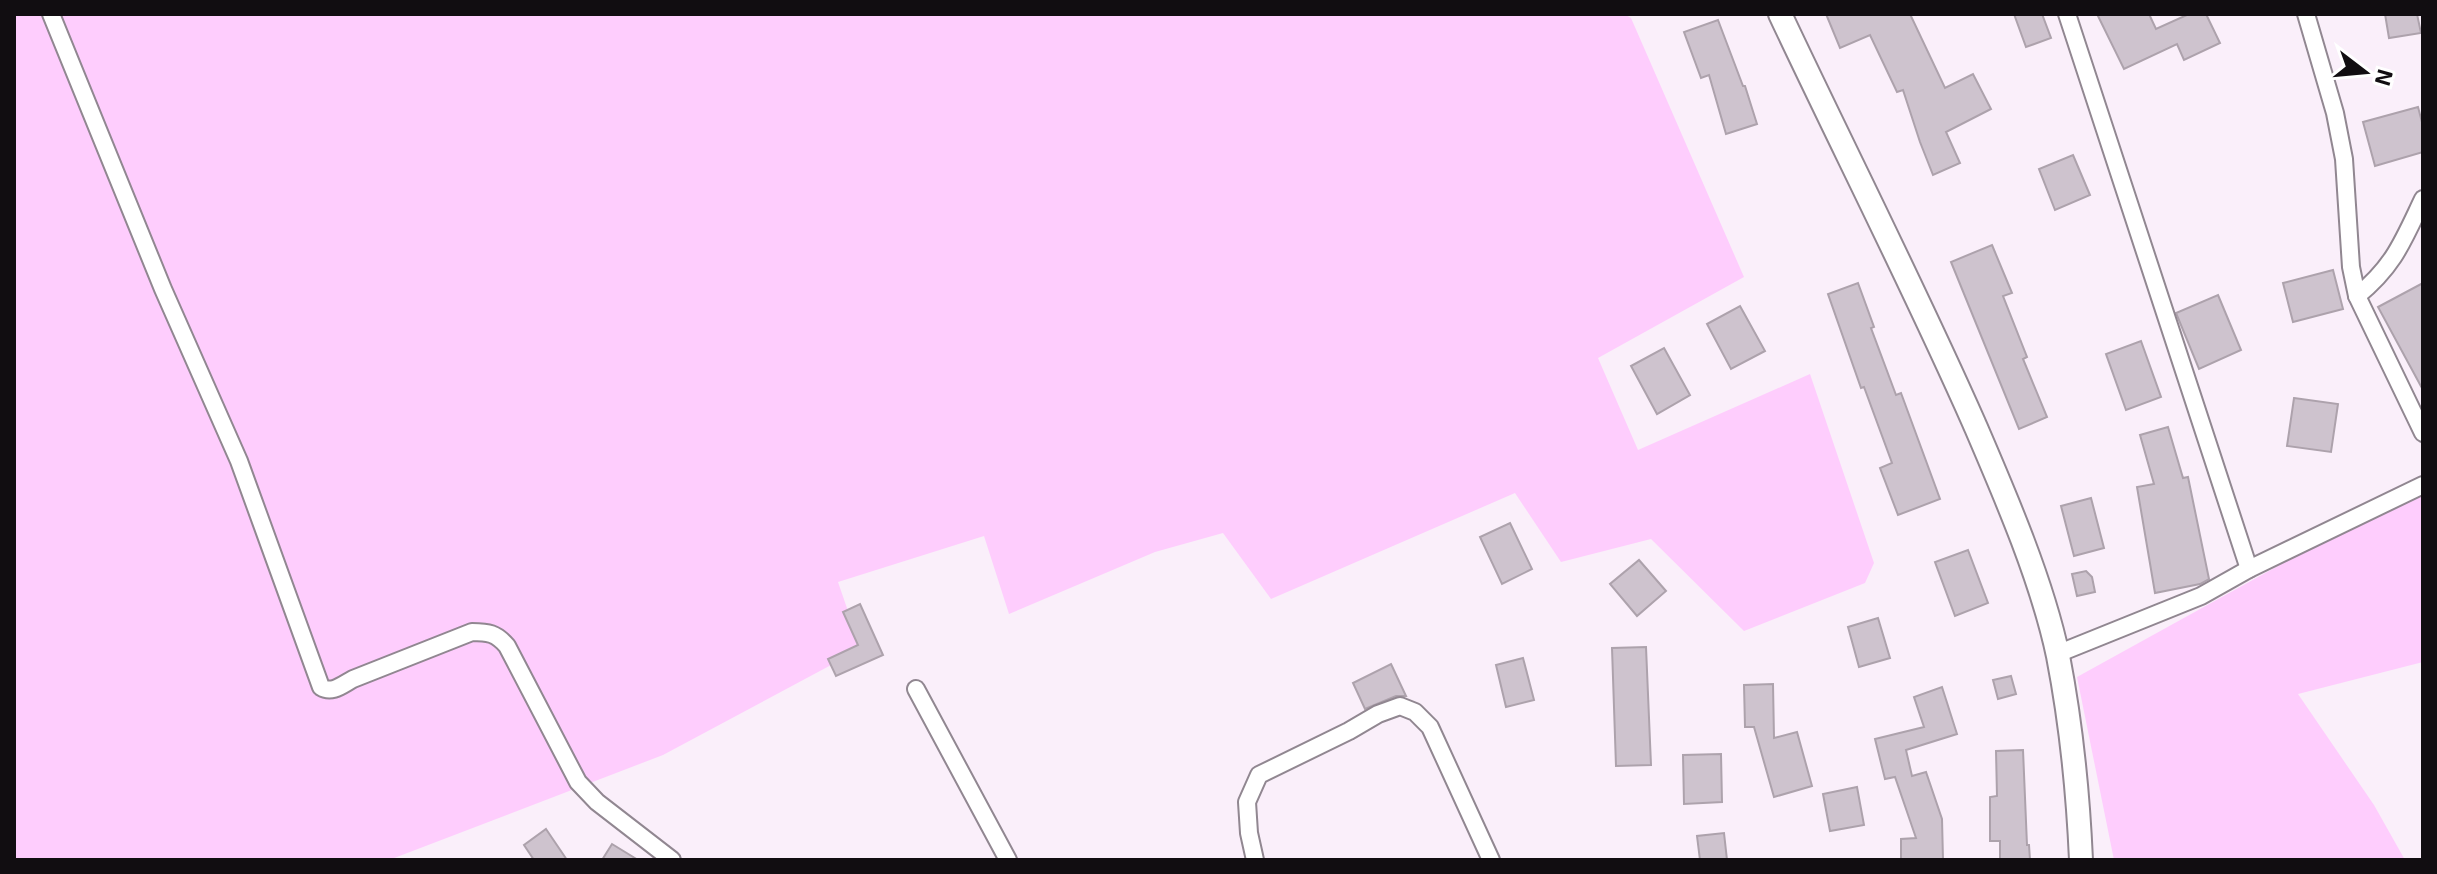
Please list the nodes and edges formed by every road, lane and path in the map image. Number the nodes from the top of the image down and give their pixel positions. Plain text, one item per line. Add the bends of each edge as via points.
1 (51, 14) edge
2 (1780, 14) edge
3 (2067, 14) edge
4 (2306, 14) edge
5 (2423, 199) edge
6 (2357, 296) junction
7 (2423, 433) edge
8 (2423, 485) edge
9 (2249, 569) junction
10 (2057, 654) junction
11 (916, 689) dead end
12 (672, 860) edge
13 (1008, 860) edge
14 (1255, 860) edge
15 (1491, 860) edge
16 (2081, 860) edge

1 - 12 street via 239,461 321,687 336,689 472,632 489,632 507,646 578,782
2 - 10 main road via 1947,362 2039,589
3 - 9 street
4 - 6 street via 2344,159
5 - 6 street via 2398,251
6 - 7 street
8 - 9 street
9 - 10 street via 2161,614
10 - 16 main road via 2072,748
11 - 13 street
14 - 15 street via 1247,802 1259,775 1400,706 1430,727

